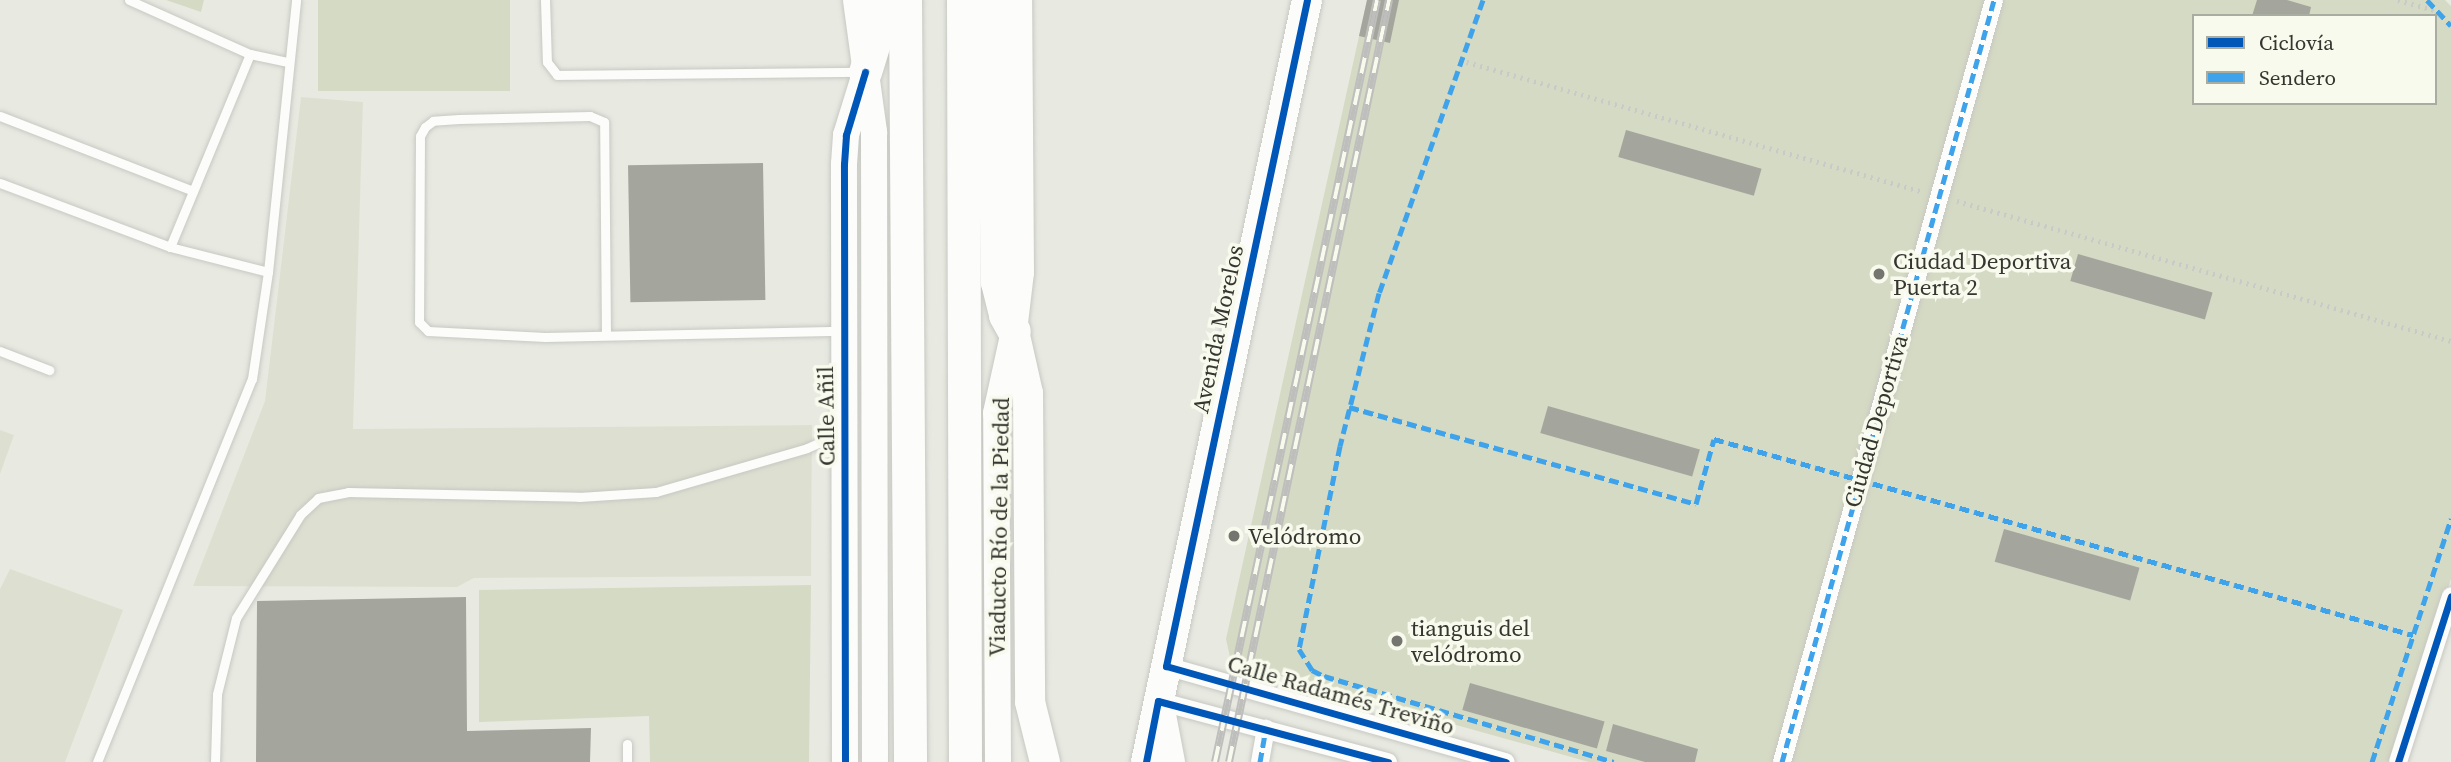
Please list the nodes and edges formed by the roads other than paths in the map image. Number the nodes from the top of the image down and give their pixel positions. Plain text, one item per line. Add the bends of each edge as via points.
1 (130, 0) edge
2 (296, 0) edge
3 (545, 0) edge
4 (856, 0) edge
5 (878, 0) edge
6 (905, 0) edge
7 (963, 0) edge
8 (993, 0) edge
9 (1019, 0) edge
10 (1307, 0) edge
11 (1994, 0) edge
12 (250, 54) junction
13 (289, 62) junction
14 (865, 72) junction
15 (0, 116) edge
16 (0, 183) edge
17 (193, 191) junction
18 (170, 247) junction
19 (268, 272) junction
20 (844, 331) junction
21 (1014, 331) junction
22 (606, 335) junction
23 (0, 351) edge
24 (49, 370) dead end
25 (846, 431) junction
26 (2451, 596) edge
27 (1166, 666) junction
28 (1158, 701) junction
29 (1266, 729) junction
30 (627, 744) dead end
31 (97, 762) edge
32 (215, 762) edge
33 (627, 762) edge
34 (845, 762) edge
35 (875, 762) edge
36 (910, 762) edge
37 (965, 762) edge
38 (998, 762) edge
39 (1045, 762) edge
40 (1146, 762) edge
41 (1171, 762) edge
42 (1260, 762) edge
43 (1388, 762) edge
44 (1506, 762) edge
45 (1782, 762) edge
46 (2398, 762) edge

1 - 12 lane
2 - 13 lane
3 - 14 lane via 547,62 557,75
4 - 14 main road
5 - 14 highway via 876,36
6 - 36 highway
7 - 37 highway, Viaducto Río de la Piedad
8 - 21 highway via 997,282 1004,315
9 - 21 main road, Viaducto Río de la Piedad via 1022,251
10 - 27 main road, Avenida Morelos
11 - 45 street, Ciudad Deportiva
12 - 13 lane
12 - 17 lane
13 - 19 lane
14 - 20 main road, Calle Añil via 846,135
14 - 35 main road via 874,132
15 - 17 lane
16 - 18 lane
17 - 18 lane
18 - 19 lane
19 - 31 lane via 252,379
20 - 22 lane
20 - 25 main road, Calle Añil
21 - 38 main road, Viaducto Río de la Piedad via 996,413
21 - 39 main road via 1028,393 1030,702
22 - 22 lane via 439,335 419,322 420,136 425,127 433,121 459,119 590,117 604,122
23 - 24 lane
25 - 32 lane via 807,448 656,492 579,497 348,492 318,498 300,514 236,618 217,694
25 - 34 main road, Calle Añil
26 - 46 street
27 - 28 main road, Avenida Morelos
27 - 44 street, Calle Radamés Treviño
28 - 29 street
28 - 40 main road, Avenida Morelos
28 - 41 main road
29 - 42 street
29 - 43 street
30 - 33 lane

